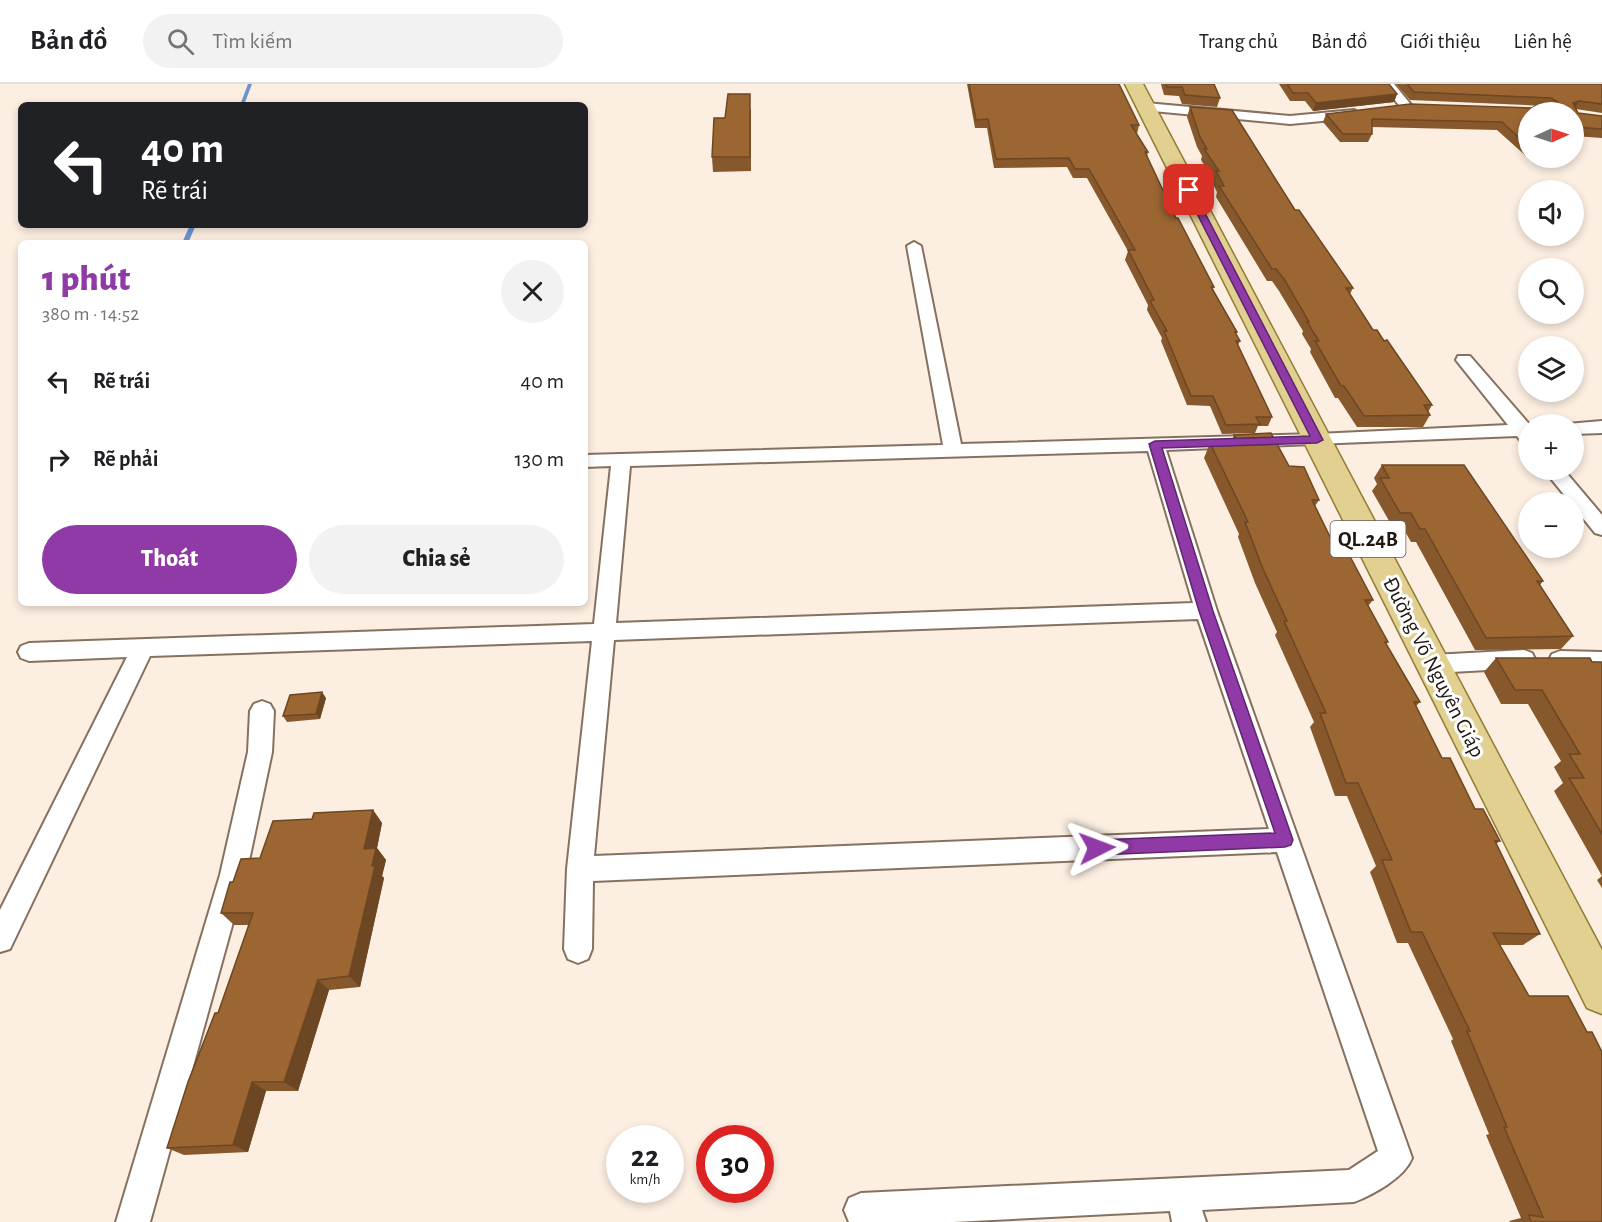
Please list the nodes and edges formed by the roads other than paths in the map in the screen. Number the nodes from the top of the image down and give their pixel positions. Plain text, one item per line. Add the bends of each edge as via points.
1 (1388, 84) edge
2 (1140, 95) edge
3 (1389, 108) edge
4 (1370, 111) edge
5 (914, 246) dead end
6 (1464, 360) dead end
7 (1518, 424) edge
8 (1602, 427) edge
9 (1584, 428) edge
10 (1518, 433) edge
11 (1317, 440) junction
12 (1155, 444) junction
13 (953, 450) junction
14 (621, 460) junction
15 (588, 461) edge
16 (1562, 480) edge
17 (1602, 528) edge
18 (1206, 611) junction
19 (604, 632) junction
20 (143, 648) junction
21 (29, 652) dead end
22 (1602, 661) edge
23 (1433, 664) junction
24 (262, 711) dead end
25 (1285, 840) junction
26 (580, 869) junction
27 (0, 939) edge
28 (578, 949) dead end
29 (1602, 993) edge
30 (1185, 1209) edge
31 (861, 1210) dead end
32 (133, 1222) edge

1 - 3 street via 1411,106
2 - 4 street via 1290,120
2 - 11 main road, Đường Võ Nguyên Giáp / QL.24B
5 - 13 street
6 - 7 street
8 - 9 street
10 - 11 street
11 - 12 street
11 - 23 main road, Đường Võ Nguyên Giáp / QL.24B
12 - 13 street
12 - 18 street
13 - 14 street
14 - 15 street
14 - 19 street
16 - 17 street
18 - 19 street
18 - 25 street
19 - 20 street
19 - 26 street
20 - 21 street
20 - 27 street
22 - 23 street via 1518,659
23 - 29 main road, Đường Võ Nguyên Giáp / QL.24B
24 - 32 street via 260,752 233,875
25 - 26 street
25 - 30 street via 1396,1158 1354,1186
26 - 28 street
30 - 31 street

